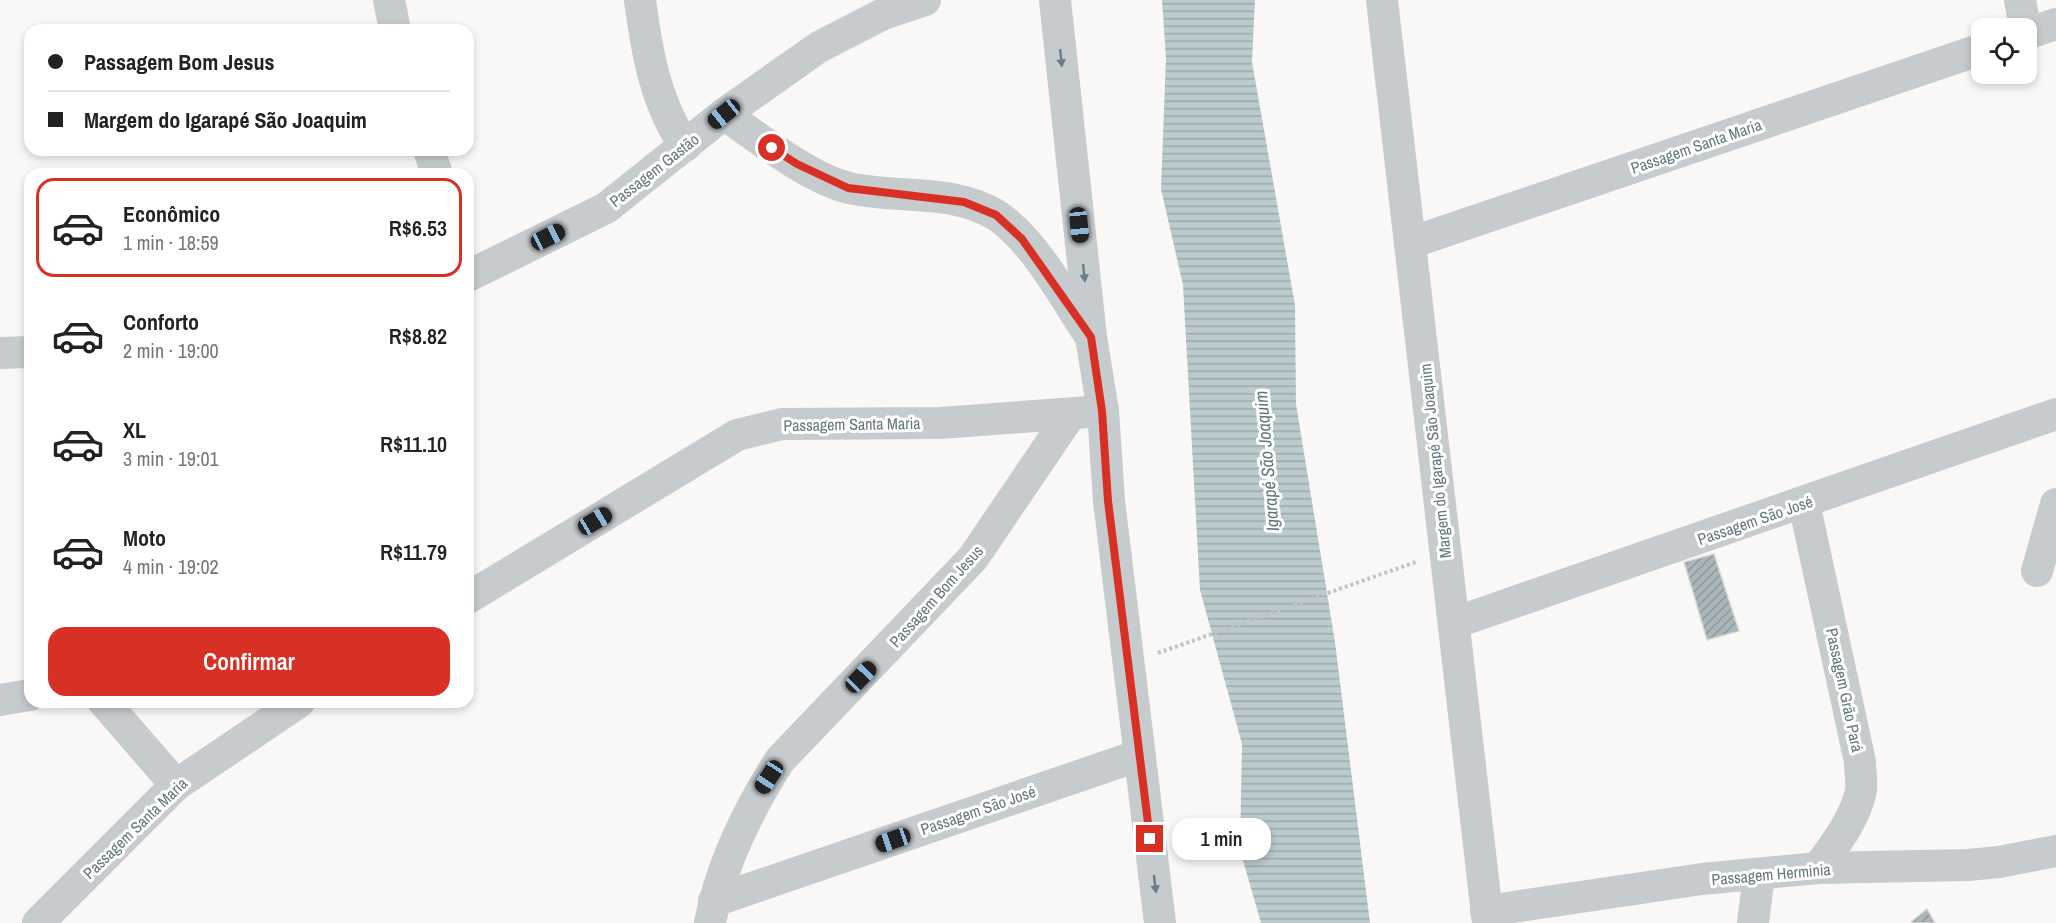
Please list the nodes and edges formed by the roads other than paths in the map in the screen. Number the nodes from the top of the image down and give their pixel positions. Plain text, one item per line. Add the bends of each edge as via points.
1 (389, 0) edge
2 (640, 0) edge
3 (925, 0) edge
4 (1055, 0) edge
5 (1382, 0) edge
6 (2020, 0) edge
7 (2023, 18) edge
8 (393, 24) edge
9 (2056, 24) edge
10 (2037, 30) edge
11 (1971, 53) edge
12 (724, 114) junction
13 (685, 146) junction
14 (1410, 243) junction
15 (474, 269) edge
16 (1091, 337) junction
17 (24, 352) edge
18 (0, 353) edge
19 (1102, 411) junction
20 (2056, 414) edge
21 (1070, 415) junction
22 (1804, 503) junction
23 (2056, 504) edge
24 (2037, 571) dead end
25 (474, 594) edge
26 (1454, 623) junction
27 (24, 696) edge
28 (0, 700) edge
29 (109, 708) edge
30 (290, 708) edge
31 (1140, 755) junction
32 (176, 785) junction
33 (2056, 851) edge
34 (1818, 868) junction
35 (1759, 874) junction
36 (712, 912) edge
37 (1487, 917) edge
38 (38, 923) edge
39 (1160, 923) edge
40 (1753, 923) edge

1 - 8 street
2 - 13 street via 646,50 656,87 669,123
3 - 12 street, Passagem Gastão via 883,14 819,47
4 -> 16 street
5 - 14 street, Margem do Igarapé São Joaquim
6 - 7 street
9 - 10 street
11 - 14 street, Passagem Santa Maria
12 - 13 street, Passagem Gastão
12 - 16 street via 797,164 848,188 964,202 996,215 1022,239
13 - 15 street, Passagem Gastão via 606,208
14 - 26 street, Margem do Igarapé São Joaquim
16 - 19 street
17 - 18 street
19 - 21 street, Passagem Santa Maria
19 - 31 street via 1108,501
20 - 22 street, Passagem São José
21 - 25 street, Passagem Santa Maria via 940,423 782,424 737,435
21 - 36 street, Passagem Bom Jesus via 973,558 780,760 736,838
22 - 26 street, Passagem São José
22 - 34 street, Passagem Grão Pará via 1860,762 1861,790 1853,812
23 - 24 street
26 - 37 street, Margem do Igarapé São Joaquim
27 - 28 street
29 - 32 street
30 - 32 street, Passagem Santa Maria
31 - 36 street, Passagem São José
31 -> 39 street
32 - 38 street, Passagem Santa Maria
33 - 34 street, Passagem Herminia via 1968,865
34 - 35 street, Passagem Herminia
35 - 37 street, Passagem Herminia via 1702,879
35 - 40 street

